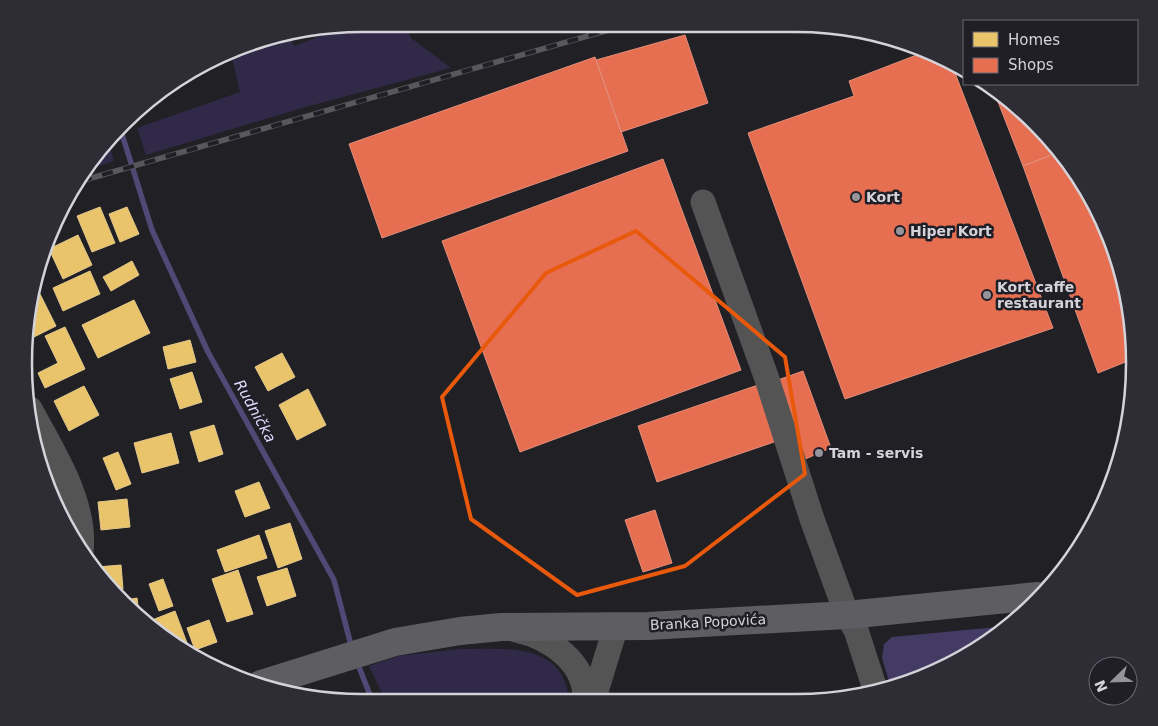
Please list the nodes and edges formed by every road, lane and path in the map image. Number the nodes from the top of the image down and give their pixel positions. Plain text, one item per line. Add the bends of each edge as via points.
1 (703, 202) dead end
2 (38, 423) edge
3 (80, 534) edge
4 (1029, 597) edge
5 (847, 615) junction
6 (616, 626) junction
7 (501, 627) junction
8 (272, 681) edge
9 (873, 684) edge
10 (584, 694) edge
11 (595, 694) edge

1 - 5 street via 768,379 812,519
2 - 3 street via 75,500
4 - 5 main road, Branka Popovića
5 - 6 main road, Branka Popovića
5 - 9 street via 856,630
6 - 7 main road, Branka Popovića
6 - 11 street
7 - 8 main road, Branka Popovića via 395,642
7 - 10 street via 534,634 557,647 581,678

